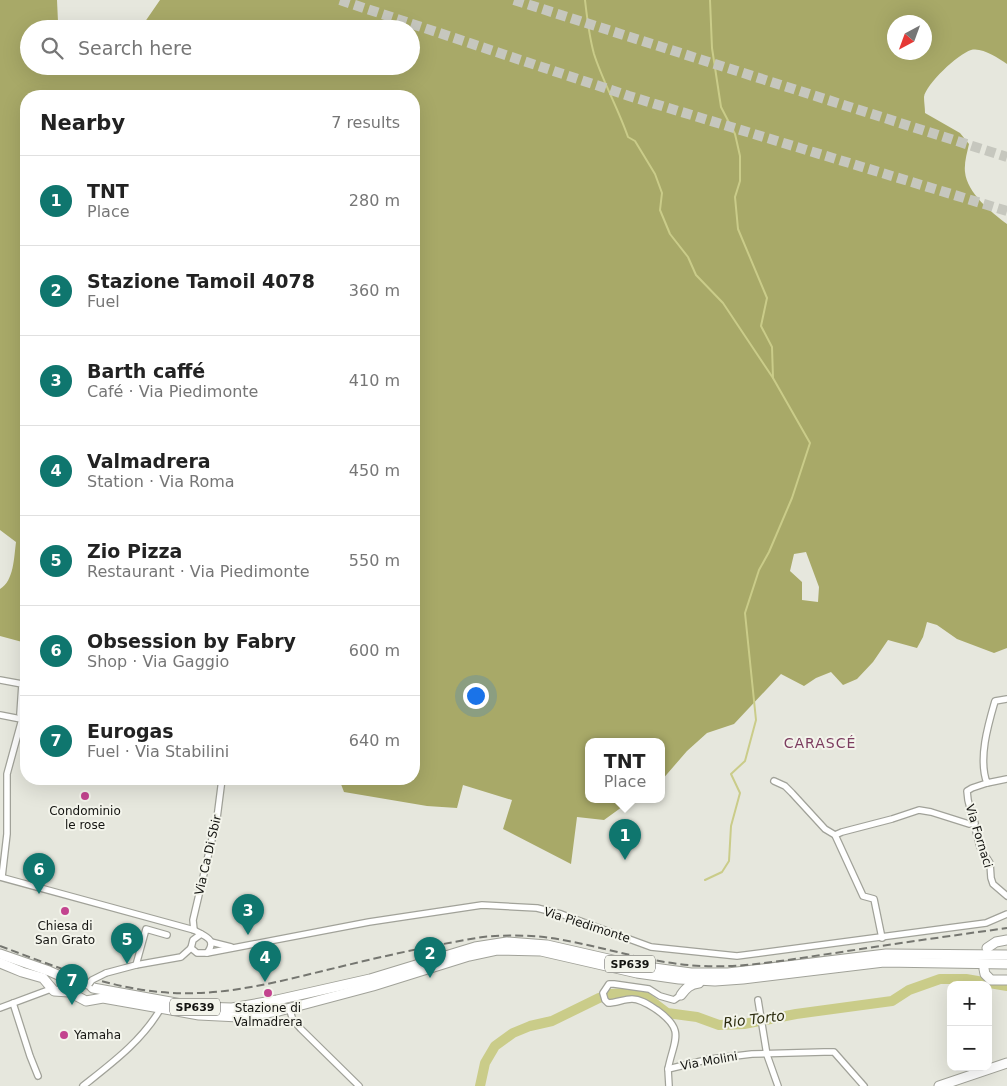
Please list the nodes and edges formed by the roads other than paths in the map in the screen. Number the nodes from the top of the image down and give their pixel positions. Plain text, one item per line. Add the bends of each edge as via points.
1 (0, 680) edge
2 (20, 684) edge
3 (1007, 699) edge
4 (0, 715) edge
5 (20, 719) edge
6 (20, 733) edge
7 (1007, 779) edge
8 (774, 781) dead end
9 (988, 782) junction
10 (221, 785) edge
11 (975, 823) junction
12 (835, 835) junction
13 (1, 877) edge
14 (1007, 896) edge
15 (1007, 914) edge
16 (186, 928) junction
17 (194, 930) junction
18 (201, 934) junction
19 (167, 935) dead end
20 (882, 938) junction
21 (193, 940) junction
22 (1007, 940) edge
23 (211, 942) junction
24 (191, 948) junction
25 (233, 948) junction
26 (987, 948) dead end
27 (207, 953) junction
28 (0, 954) edge
29 (1007, 954) edge
30 (0, 963) edge
31 (1007, 964) edge
32 (136, 965) junction
33 (984, 969) dead end
34 (56, 975) junction
35 (657, 976) junction
36 (1007, 980) edge
37 (715, 981) junction
38 (50, 986) junction
39 (91, 986) junction
40 (681, 995) junction
41 (286, 998) junction
42 (92, 999) junction
43 (758, 1000) dead end
44 (13, 1003) junction
45 (0, 1008) edge
46 (161, 1008) junction
47 (289, 1008) junction
48 (279, 1011) junction
49 (293, 1020) junction
50 (767, 1055) junction
51 (1007, 1063) edge
52 (668, 1069) junction
53 (38, 1076) dead end
54 (83, 1086) edge
55 (359, 1086) edge
56 (669, 1086) edge
57 (778, 1086) edge
58 (864, 1086) edge
59 (939, 1086) edge

1 - 2 street
3 - 9 street via 995,701 985,738 984,775
4 - 5 street
6 - 13 street via 7,774 7,834
7 - 9 street
8 - 12 street via 785,786 825,829
9 - 11 street, Via Fornaci via 967,791
10 - 17 street, Via Ca Di Sbir via 217,818 193,920
11 - 12 street via 919,810
11 - 14 street, Via Fornaci via 980,847 990,863 993,884
12 - 20 street via 864,896 874,899
13 - 16 street
15 - 20 street via 986,923
16 - 17 street
16 - 21 street
17 - 18 street
18 - 21 street
18 - 23 street
19 - 32 street via 146,929
20 - 25 street, Via Piedimonte via 737,956 717,955 651,946 537,908 482,905
21 - 24 street
22 - 26 main road
23 - 25 street, Via Piedimonte
23 - 27 street
24 - 27 street via 197,953
24 - 32 street via 181,957
25 - 27 street, Via Piedimonte
28 - 34 main road, SP639
29 - 41 main road, SP639 via 886,954 728,973 691,973 639,966 548,944 507,942 475,947 370,979
30 - 38 main road, SP639 via 43,978
31 - 37 main road, SP639 via 884,962
32 - 39 street, bridge via 106,973 92,980
33 - 36 main road via 991,980
34 - 38 main road via 49,980
34 - 39 main road, SP639
35 - 37 main road, SP639
35 - 40 main road via 677,984
35 - 47 main road, SP639 via 541,951 497,950
37 - 40 main road via 692,984
38 - 42 main road, SP639 via 57,992 74,994 86,1001
38 - 44 street
39 - 41 main road, SP639 via 198,1008 232,1008
39 - 42 main road via 95,993
40 - 52 street via 674,1000 649,989 614,984 609,984 604,993 608,1003 639,1000 668,1018 676,1036
41 - 47 main road
42 - 46 main road, SP639
43 - 50 street
44 - 45 street
44 - 53 street
46 - 48 main road, SP639 via 199,1015 239,1017
46 - 54 street via 153,1022 116,1060
47 - 48 main road, SP639
47 - 49 street
48 - 49 street
49 - 55 street
50 - 52 street, Via Molini via 710,1059
50 - 57 street
50 - 58 street, Via Molini via 834,1052
51 - 59 main road
52 - 56 street, Via Molini

